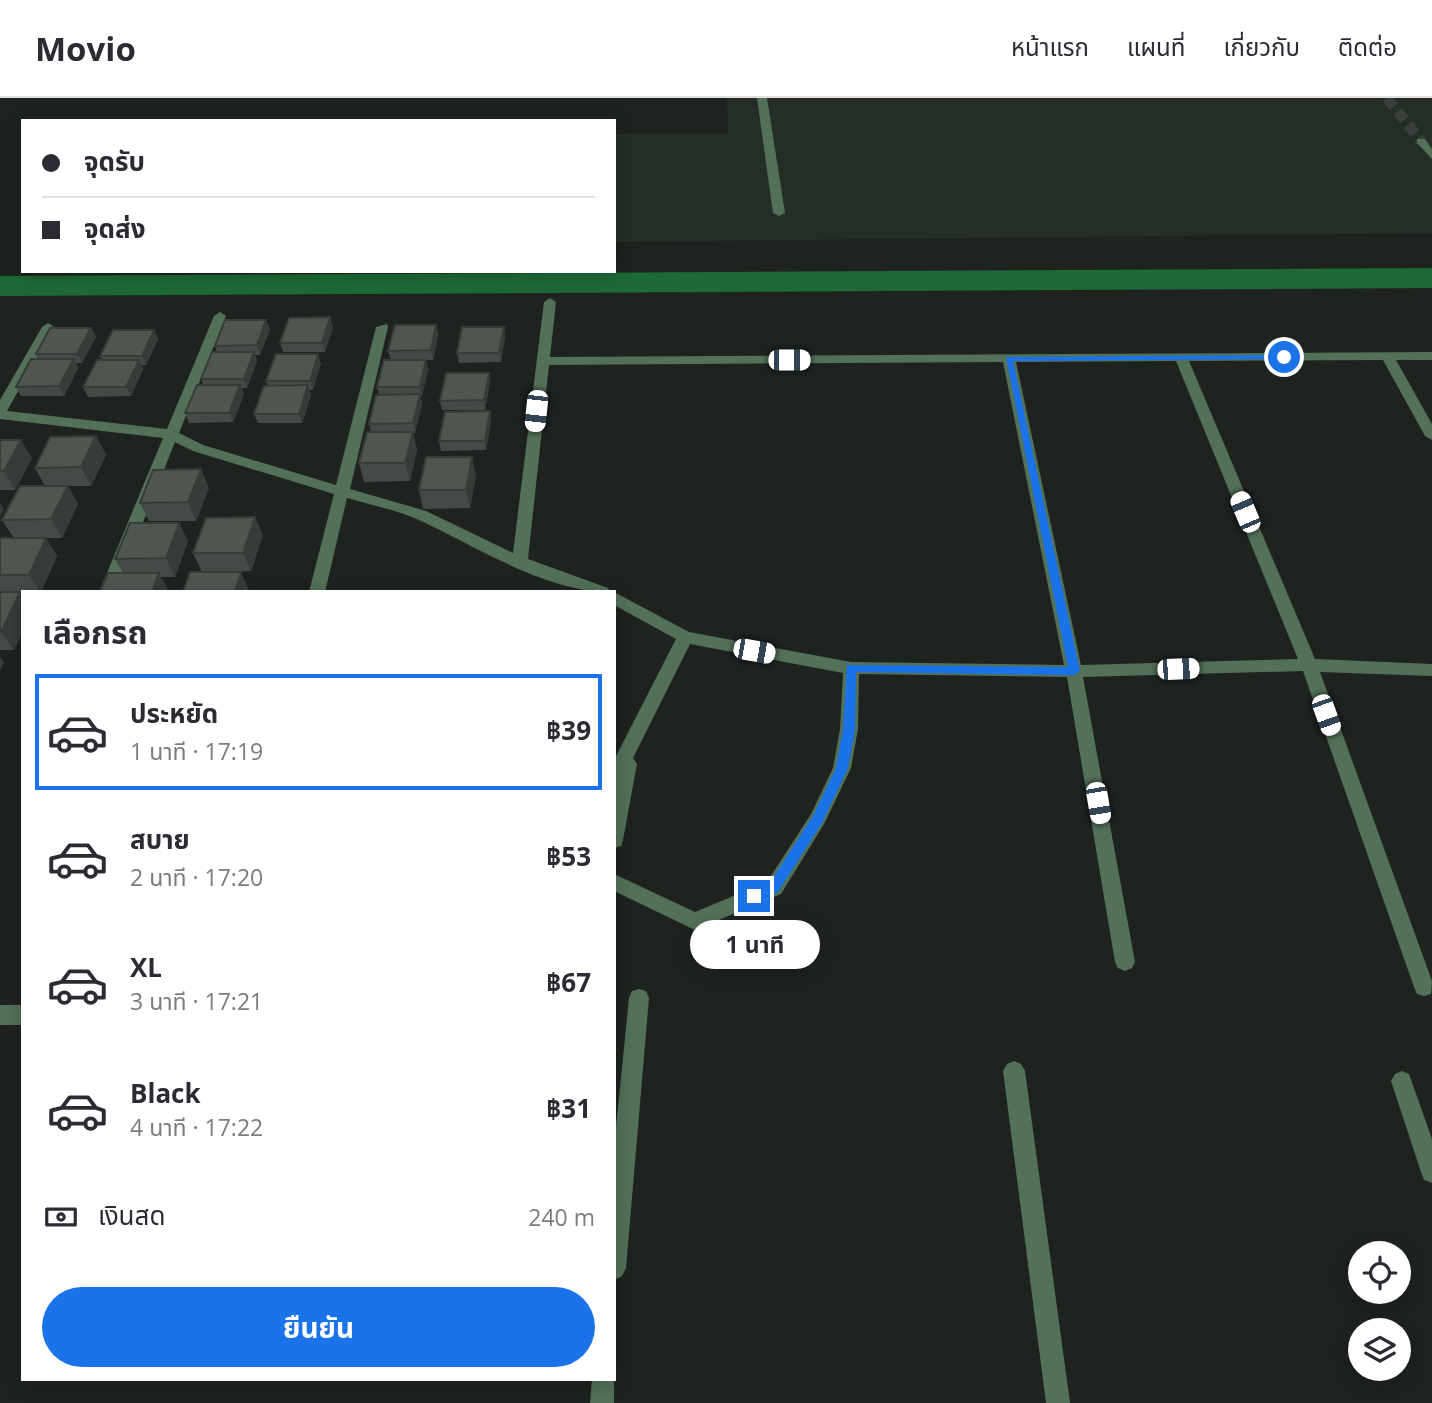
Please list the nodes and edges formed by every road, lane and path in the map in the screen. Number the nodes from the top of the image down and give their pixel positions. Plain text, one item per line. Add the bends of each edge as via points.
1 (762, 98) edge
2 (1421, 141) tunnel mouth
3 (1432, 156) edge
4 (779, 213) dead end
5 (550, 302) dead end
6 (220, 316) dead end
7 (48, 327) edge
8 (382, 327) dead end
9 (1432, 356) edge
10 (1388, 357) junction
11 (1181, 358) junction
12 (1009, 359) junction
13 (541, 361) junction
14 (0, 414) edge
15 (171, 434) junction
16 (1432, 436) edge
17 (340, 492) junction
18 (520, 562) junction
19 (108, 590) edge
20 (317, 590) edge
21 (597, 590) edge
22 (616, 599) edge
23 (685, 637) junction
24 (1308, 665) junction
25 (850, 667) junction
26 (1432, 670) edge
27 (1074, 671) junction
28 (631, 746) junction
29 (616, 774) edge
30 (616, 829) edge
31 (616, 883) edge
32 (1125, 962) dead end
33 (1424, 988) dead end
34 (639, 998) dead end
35 (0, 1015) edge
36 (21, 1015) edge
37 (1014, 1071) dead end
38 (1402, 1080) dead end
39 (1432, 1172) edge
40 (616, 1246) edge
41 (604, 1381) edge
42 (602, 1403) edge
43 (1058, 1403) edge

1 - 4 street
2 - 3 street
5 - 13 street
6 - 15 street
7 - 14 street
8 - 17 street
9 - 10 street
10 - 11 street
10 - 16 street
11 - 12 street
11 - 24 street
12 - 13 street
12 - 27 street
13 - 18 street
14 - 15 street
15 - 17 street via 198,448
15 - 19 street
17 - 18 street via 421,515
17 - 20 street
18 - 21 street
22 - 23 street
23 - 25 street
23 - 28 street
24 - 26 street
24 - 27 street
24 - 33 street
25 - 27 street
25 - 31 street via 849,729 842,768 818,820 774,888 695,921
27 - 32 street
28 - 29 street
28 - 30 street
34 - 40 street
35 - 36 street
37 - 43 street
38 - 39 street
41 - 42 street

